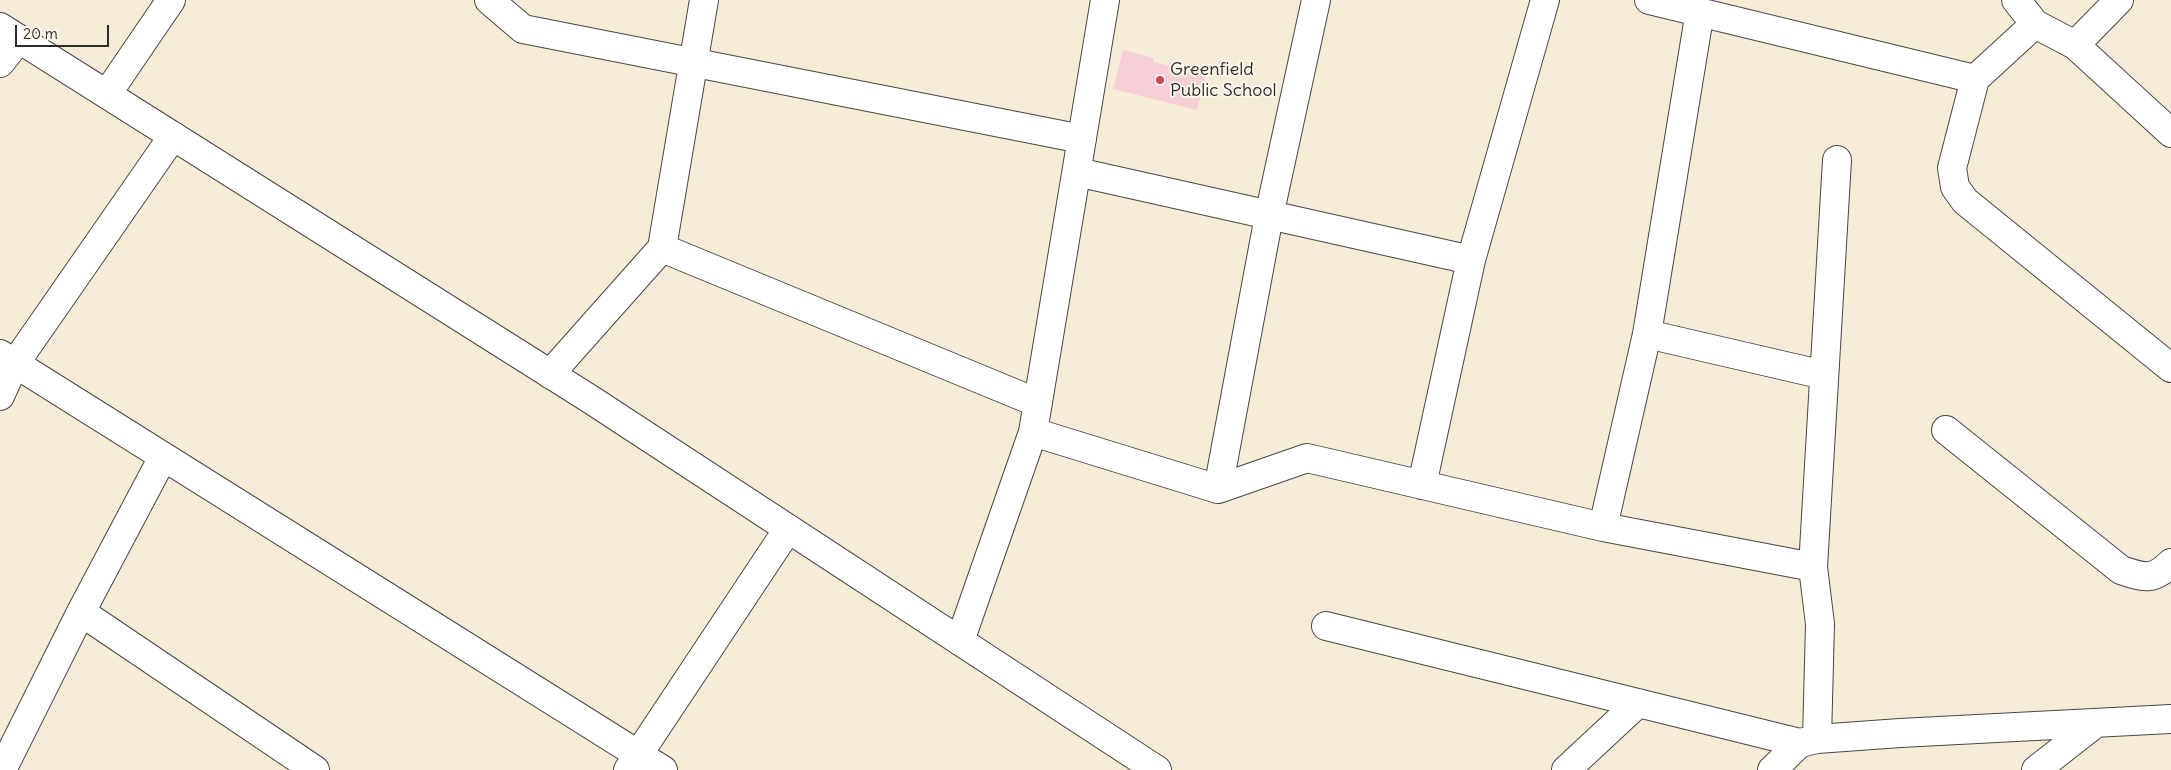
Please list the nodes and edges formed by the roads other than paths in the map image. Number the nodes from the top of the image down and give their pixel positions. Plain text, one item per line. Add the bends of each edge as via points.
1 (170, 0) edge
2 (489, 0) edge
3 (704, 0) edge
4 (1105, 0) edge
5 (1316, 0) edge
6 (1545, 0) edge
7 (1649, 0) edge
8 (2016, 0) edge
9 (2118, 0) edge
10 (1700, 11) junction
11 (2035, 24) junction
12 (9, 33) edge
13 (2075, 45) junction
14 (0, 63) edge
15 (693, 63) junction
16 (1975, 79) junction
17 (107, 94) junction
18 (2171, 133) edge
19 (173, 136) junction
20 (1082, 139) junction
21 (1837, 160) dead end
22 (1077, 172) junction
23 (1269, 216) junction
24 (662, 248) junction
25 (1471, 260) junction
26 (1647, 334) junction
27 (7, 359) edge
28 (2171, 368) edge
29 (550, 374) junction
30 (1824, 375) junction
31 (0, 396) edge
32 (1038, 403) junction
33 (1946, 430) dead end
34 (1033, 432) junction
35 (163, 457) junction
36 (1422, 485) junction
37 (1218, 489) junction
38 (1603, 527) junction
39 (788, 528) junction
40 (2171, 563) edge
41 (1813, 567) junction
42 (81, 612) junction
43 (1326, 626) dead end
44 (960, 641) junction
45 (1638, 703) junction
46 (2171, 719) edge
47 (2096, 723) junction
48 (1808, 741) junction
49 (633, 762) edge
50 (2, 770) edge
51 (315, 770) edge
52 (663, 770) edge
53 (1157, 770) edge
54 (1566, 770) edge
55 (1772, 770) edge
56 (2036, 770) edge

1 - 17 street
2 - 15 street via 523,29
3 - 15 street
4 - 20 street
5 - 23 street
6 - 25 street
7 - 10 street
8 - 11 street
9 - 13 street
10 - 16 street
10 - 26 street
11 - 13 street
11 - 16 street
12 - 14 street
12 - 17 street
13 - 18 street
15 - 20 street
15 - 24 street
16 - 28 street via 1952,168 1955,187 1965,200
17 - 19 street
19 - 27 street
19 - 29 street
20 - 22 street
21 - 30 street
22 - 23 street
22 - 32 street
23 - 25 street
23 - 37 street
24 - 29 street
24 - 32 street
25 - 36 street
26 - 30 street
26 - 38 street
27 - 31 street
27 - 35 street
29 - 39 street
30 - 41 street
32 - 34 street
33 - 40 street via 2121,570 2142,578 2161,574
34 - 37 street
34 - 44 street
35 - 42 street
35 - 49 street
36 - 37 street via 1307,458
36 - 38 street
38 - 41 street
39 - 44 street
39 - 49 street
41 - 48 street via 1820,624
42 - 50 street
42 - 51 street
43 - 45 street
44 - 53 street
45 - 48 street
45 - 54 street
46 - 47 street
47 - 48 street
47 - 56 street
48 - 55 street
49 - 52 street

